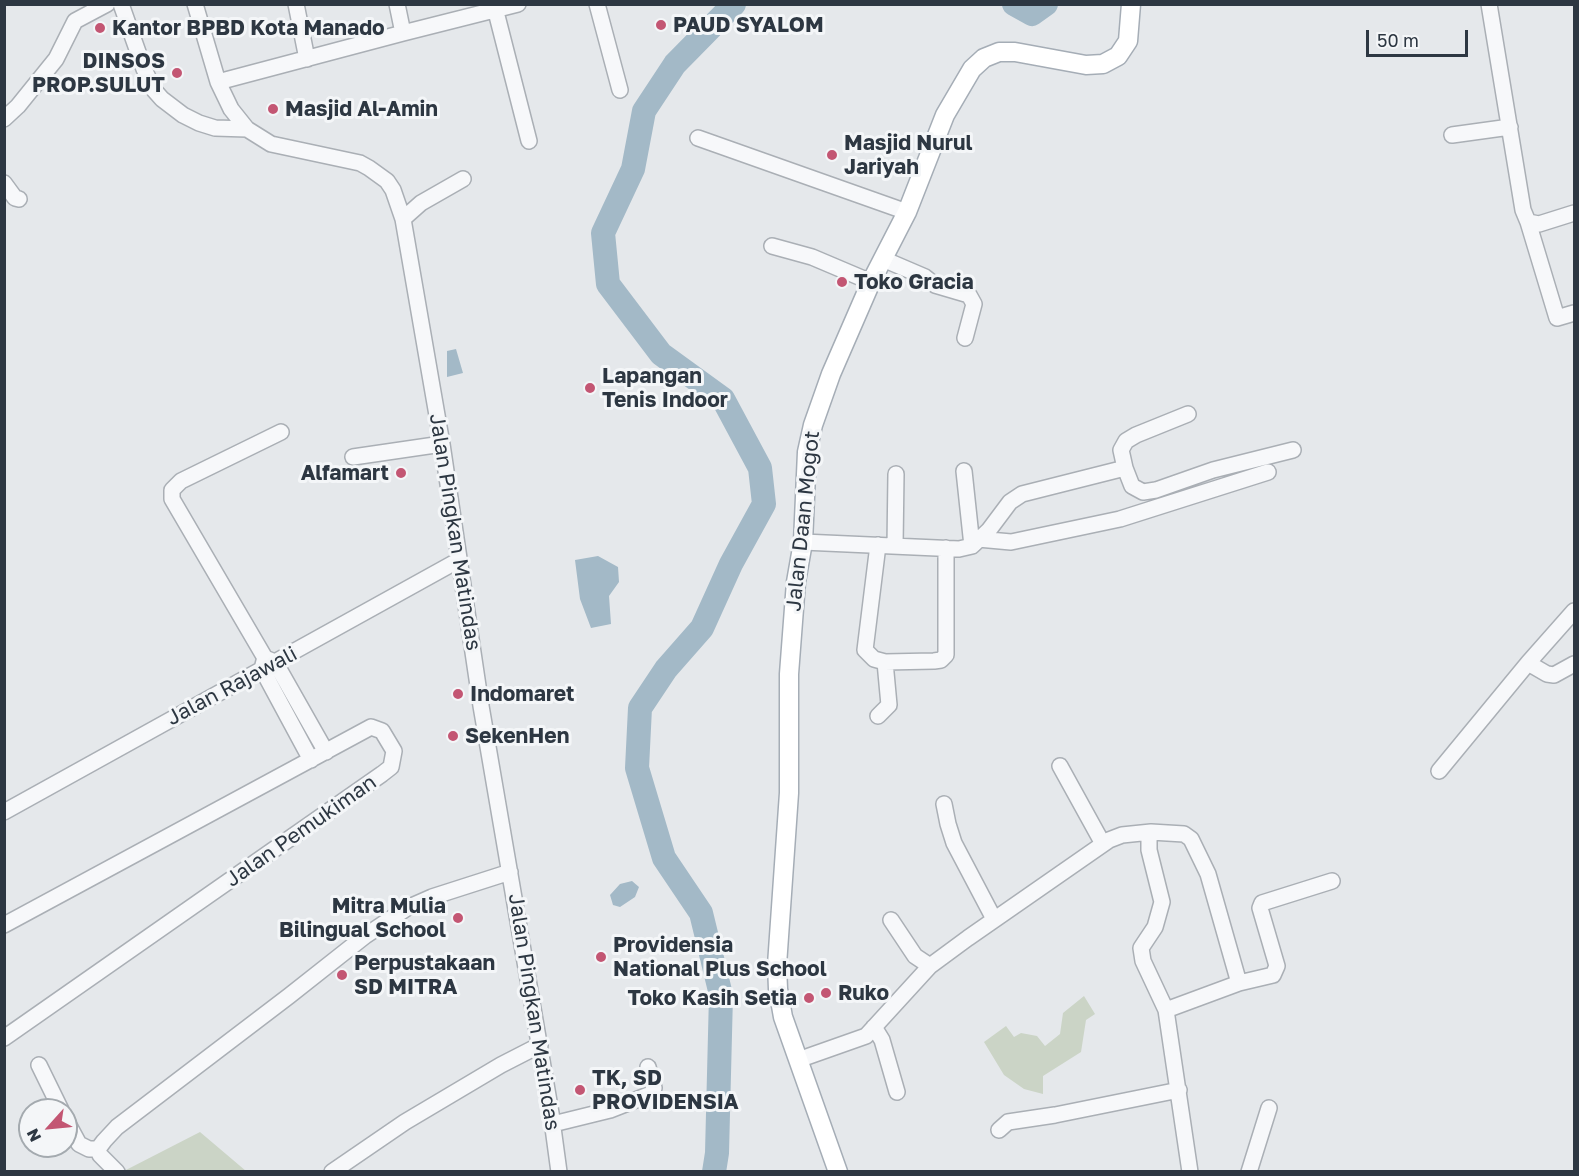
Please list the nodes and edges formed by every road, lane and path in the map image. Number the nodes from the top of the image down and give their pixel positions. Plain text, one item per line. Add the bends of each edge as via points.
1 (107, 4) edge
2 (121, 4) edge
3 (195, 4) edge
4 (296, 4) edge
5 (397, 4) edge
6 (518, 4) edge
7 (597, 4) edge
8 (1131, 4) edge
9 (1489, 4) edge
10 (495, 7) edge
11 (403, 33) junction
12 (307, 58) junction
13 (218, 82) junction
14 (620, 90) dead end
15 (4, 119) edge
16 (1510, 127) junction
17 (247, 129) junction
18 (1452, 135) dead end
19 (698, 138) dead end
20 (529, 141) dead end
21 (463, 179) dead end
22 (4, 183) edge
23 (19, 199) dead end
24 (907, 212) junction
25 (1575, 213) edge
26 (403, 219) junction
27 (1528, 222) junction
28 (772, 246) dead end
29 (883, 259) junction
30 (871, 282) junction
31 (1575, 313) edge
32 (965, 338) dead end
33 (1188, 414) dead end
34 (281, 432) dead end
35 (442, 444) junction
36 (1293, 450) dead end
37 (353, 457) dead end
38 (1125, 468) junction
39 (964, 471) dead end
40 (1268, 472) dead end
41 (896, 474) dead end
42 (803, 542) junction
43 (975, 542) junction
44 (878, 545) junction
45 (895, 546) junction
46 (946, 548) junction
47 (459, 560) junction
48 (1575, 612) edge
49 (885, 662) junction
50 (267, 663) junction
51 (1528, 663) junction
52 (1575, 664) edge
53 (878, 716) dead end
54 (326, 752) junction
55 (311, 760) junction
56 (1060, 766) dead end
57 (1439, 771) dead end
58 (944, 804) dead end
59 (4, 812) edge
60 (1151, 832) junction
61 (1103, 844) junction
62 (510, 872) junction
63 (1332, 881) dead end
64 (994, 919) junction
65 (891, 920) dead end
66 (4, 924) edge
67 (930, 966) junction
68 (1239, 983) junction
69 (1166, 1010) junction
70 (874, 1027) junction
71 (4, 1038) edge
72 (540, 1044) junction
73 (798, 1060) junction
74 (39, 1065) dead end
75 (648, 1067) dead end
76 (1179, 1090) junction
77 (897, 1092) dead end
78 (55, 1098) edge
79 (1269, 1108) dead end
80 (553, 1124) junction
81 (999, 1130) dead end
82 (78, 1143) edge
83 (98, 1149) junction
84 (117, 1172) edge
85 (332, 1172) edge
86 (559, 1172) edge
87 (838, 1172) edge
88 (1190, 1172) edge
89 (1249, 1172) edge

1 - 15 street via 75,21 57,58
2 - 17 street via 144,69 162,99 200,123 215,128
3 - 13 street, Jalan Pingkan Matindas
4 - 12 street
5 - 11 street
6 - 10 street
7 - 14 street
8 - 24 main road, Jalan Daan Mogot via 1128,41 1118,56 1103,64 999,52 972,69 945,115
9 - 16 street
10 - 11 street
10 - 20 street
11 - 12 street
12 - 13 street
13 - 17 street, Jalan Pingkan Matindas via 231,109
16 - 18 street
16 - 27 street
17 - 26 street, Jalan Pingkan Matindas via 271,144 369,168 387,181
19 - 24 street
21 - 26 street
22 - 23 street
24 - 29 main road, Jalan Daan Mogot
25 - 27 street via 1539,224
26 - 35 street, Jalan Pingkan Matindas
27 - 31 street via 1557,318
28 - 30 street via 812,257
29 - 30 main road, Jalan Daan Mogot
29 - 32 street via 935,285 969,295 974,304
30 - 42 main road, Jalan Daan Mogot via 813,425 807,452
33 - 38 street via 1126,441 1121,450
34 - 50 street via 181,481 172,490 177,509
35 - 37 street
35 - 47 street, Jalan Pingkan Matindas
36 - 38 street via 1143,492 1132,486
38 - 43 street via 1022,494
39 - 43 street
40 - 43 street via 1120,519 1011,542
41 - 45 street
42 - 44 street
42 - 73 main road, Jalan Daan Mogot via 789,674 789,794 777,965 783,1017
43 - 46 street via 958,549
44 - 45 street
44 - 49 street via 865,650 874,659
45 - 46 street
46 - 49 street via 946,655 934,661
47 - 50 street, Jalan Rajawali
47 - 62 street, Jalan Pingkan Matindas
48 - 51 street
49 - 53 street via 889,705
50 - 54 street
50 - 55 street
50 - 59 street, Jalan Rajawali
51 - 52 street via 1554,675
51 - 57 street
54 - 55 street, Jalan Pemukiman
54 - 71 street, Jalan Pemukiman via 371,727 382,731 394,758 382,774
55 - 66 street, Jalan Pemukiman
56 - 61 street
58 - 64 street via 954,843
60 - 61 street via 1122,835
60 - 68 street via 1184,834 1191,839 1208,874
60 - 69 street via 1149,850 1162,902 1155,927 1141,948 1143,961
61 - 64 street
62 - 72 street, Jalan Pingkan Matindas
62 - 83 street via 432,897 381,924 117,1127
63 - 68 street via 1262,903 1260,908 1277,966 1273,975
64 - 67 street
65 - 67 street via 915,956
67 - 70 street
68 - 69 street
69 - 76 street
70 - 73 street via 860,1039
70 - 77 street via 882,1040
72 - 80 street, Jalan Pingkan Matindas
72 - 85 street via 405,1122
73 - 87 main road, Jalan Daan Mogot
74 - 78 street
75 - 80 street via 654,1088 651,1094 610,1110
76 - 81 street via 1008,1122
76 - 88 street
79 - 89 street
80 - 86 street, Jalan Pingkan Matindas
82 - 83 street
83 - 84 street via 104,1161

